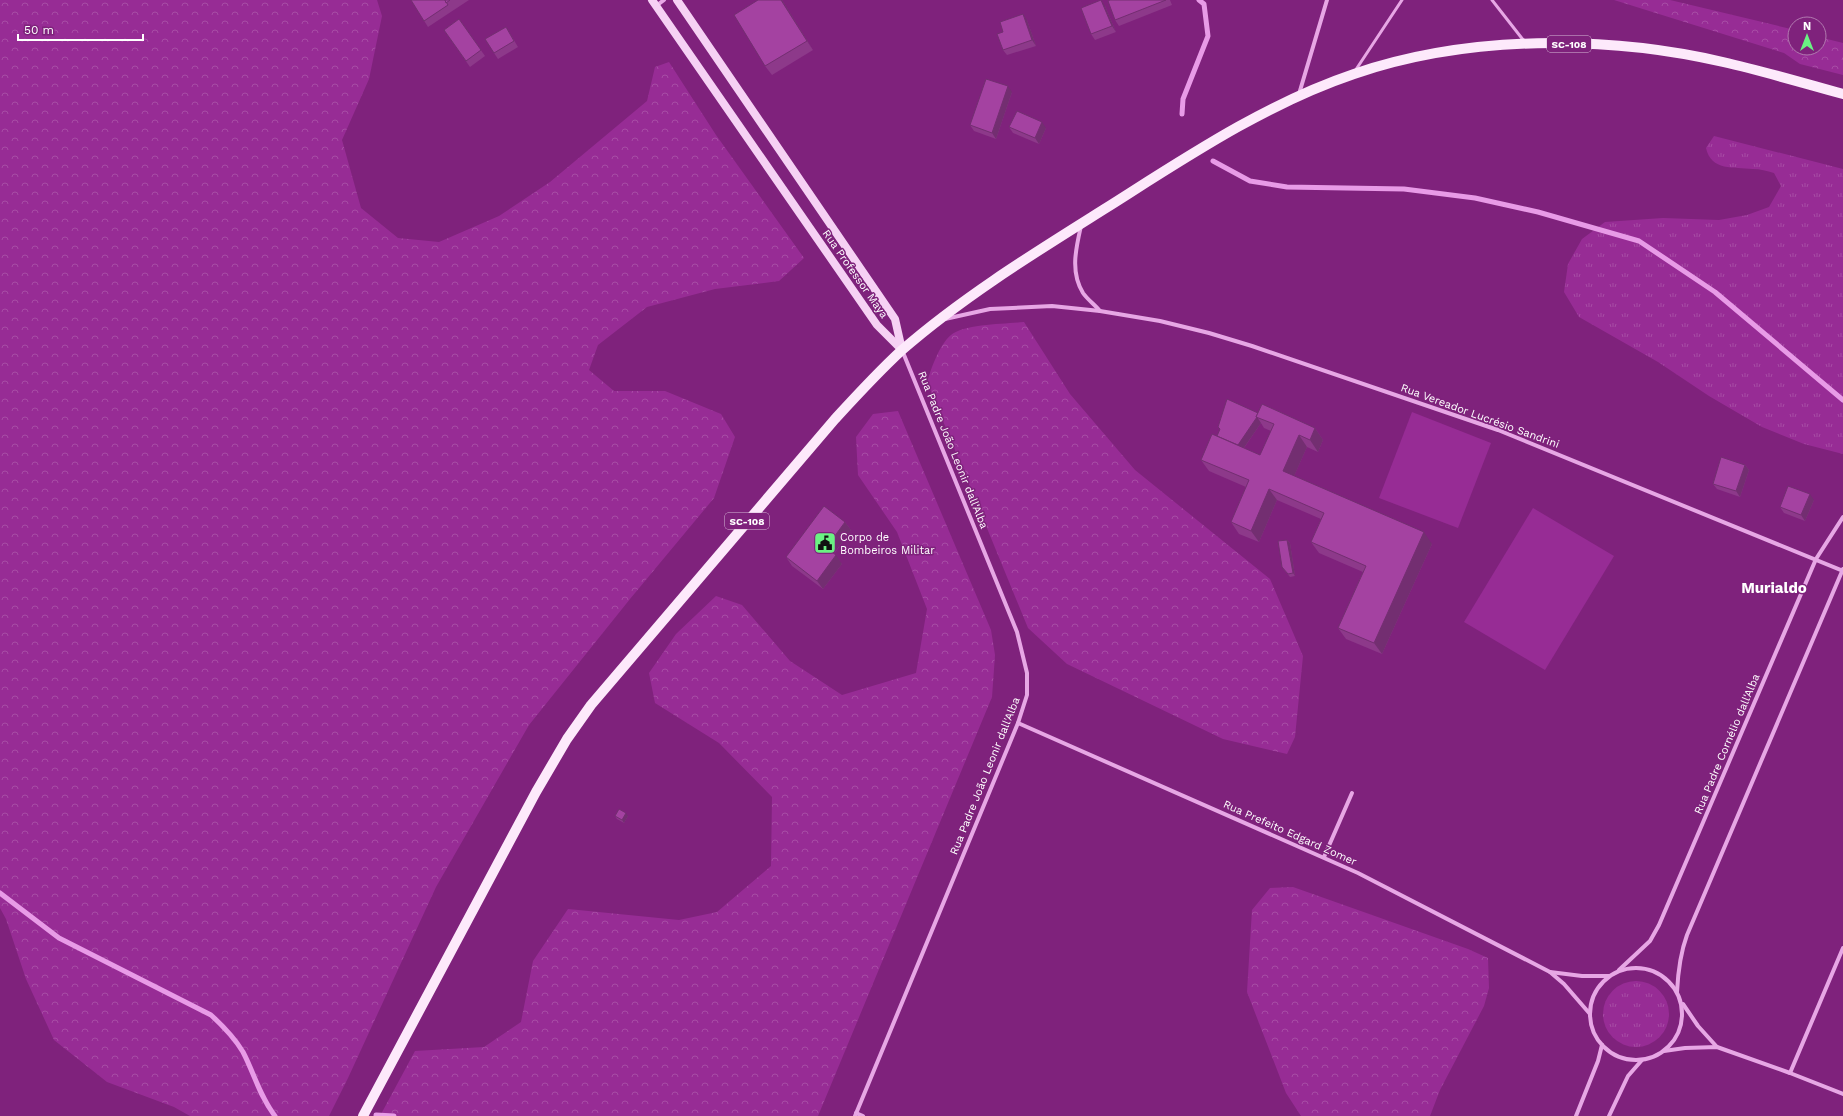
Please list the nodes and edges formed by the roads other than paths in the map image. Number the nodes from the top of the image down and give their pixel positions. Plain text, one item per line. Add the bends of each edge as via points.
1 (664, 0) edge
2 (676, 0) edge
3 (1327, 0) edge
4 (1402, 0) edge
5 (1492, 0) edge
6 (654, 3) edge
7 (1526, 44) junction
8 (1353, 74) junction
9 (1843, 94) edge
10 (1298, 97) junction
11 (1082, 223) junction
12 (1100, 311) junction
13 (940, 320) junction
14 (902, 350) junction
15 (1843, 517) edge
16 (1816, 559) junction
17 (1843, 570) edge
18 (1018, 723) junction
19 (1352, 793) dead end
20 (1324, 857) junction
21 (1843, 948) edge
22 (1619, 970) junction
23 (1550, 972) junction
24 (1609, 976) junction
25 (1677, 992) junction
26 (1681, 1002) junction
27 (1590, 1014) junction
28 (1602, 1045) junction
29 (1718, 1047) junction
30 (1663, 1052) junction
31 (1642, 1060) junction
32 (1790, 1073) junction
33 (1843, 1094) edge
34 (856, 1114) edge
35 (363, 1116) edge
36 (863, 1116) edge
37 (1576, 1116) edge
38 (1609, 1116) edge

1 - 6 street
2 - 14 main road, Rua Professor Maya via 895,319
3 - 10 street
4 - 8 lane
5 - 7 lane
6 - 14 main road, Rua Professor Maya via 877,325
7 - 8 main road, SC-108 via 1409,58
7 - 9 main road, SC-108 via 1602,45 1667,51 1722,61
8 - 10 main road, SC-108
10 - 11 main road, SC-108 via 1208,143
11 - 12 street via 1075,255 1076,274 1083,293
11 - 13 main road, SC-108
12 - 13 street, Rua Vereador Lucrésio Sandrini via 1025,306 990,309
12 - 16 street, Rua Vereador Lucrésio Sandrini via 1160,321 1252,346 1498,430
13 - 14 main road, SC-108
14 - 18 street, Rua Padre João Leonir dall'Alba via 1017,632 1027,674 1027,695
14 - 35 main road, SC-108 via 835,419 617,672 567,739 536,792
15 - 16 street, Rua Padre Cornélio dall'Alba
16 - 17 street, Rua Vereador Lucrésio Sandrini
16 - 22 street, Rua Padre Cornélio dall'Alba via 1659,925 1650,941
17 - 25 street via 1687,935 1678,968
18 - 20 street, Rua Prefeito Edgard Zomer
18 - 34 street, Rua Padre João Leonir dall'Alba
19 - 20 street
20 - 23 street, Rua Prefeito Edgard Zomer
21 - 32 street
22 - 24 street
22 - 25 street via 1641,967 1652,970 1662,975
23 - 24 street, Rua Prefeito Edgard Zomer
23 - 27 street, Rua Prefeito Edgard Zomer
24 - 27 street via 1594,992
25 - 26 street
26 - 29 street via 1698,1026
26 - 30 street via 1682,1024 1678,1035
27 - 28 street via 1595,1036
28 - 31 street via 1620,1057
28 - 37 street via 1596,1068
29 - 30 street
29 - 32 street
30 - 31 street
31 - 38 street via 1628,1076
32 - 33 street
34 - 36 street

